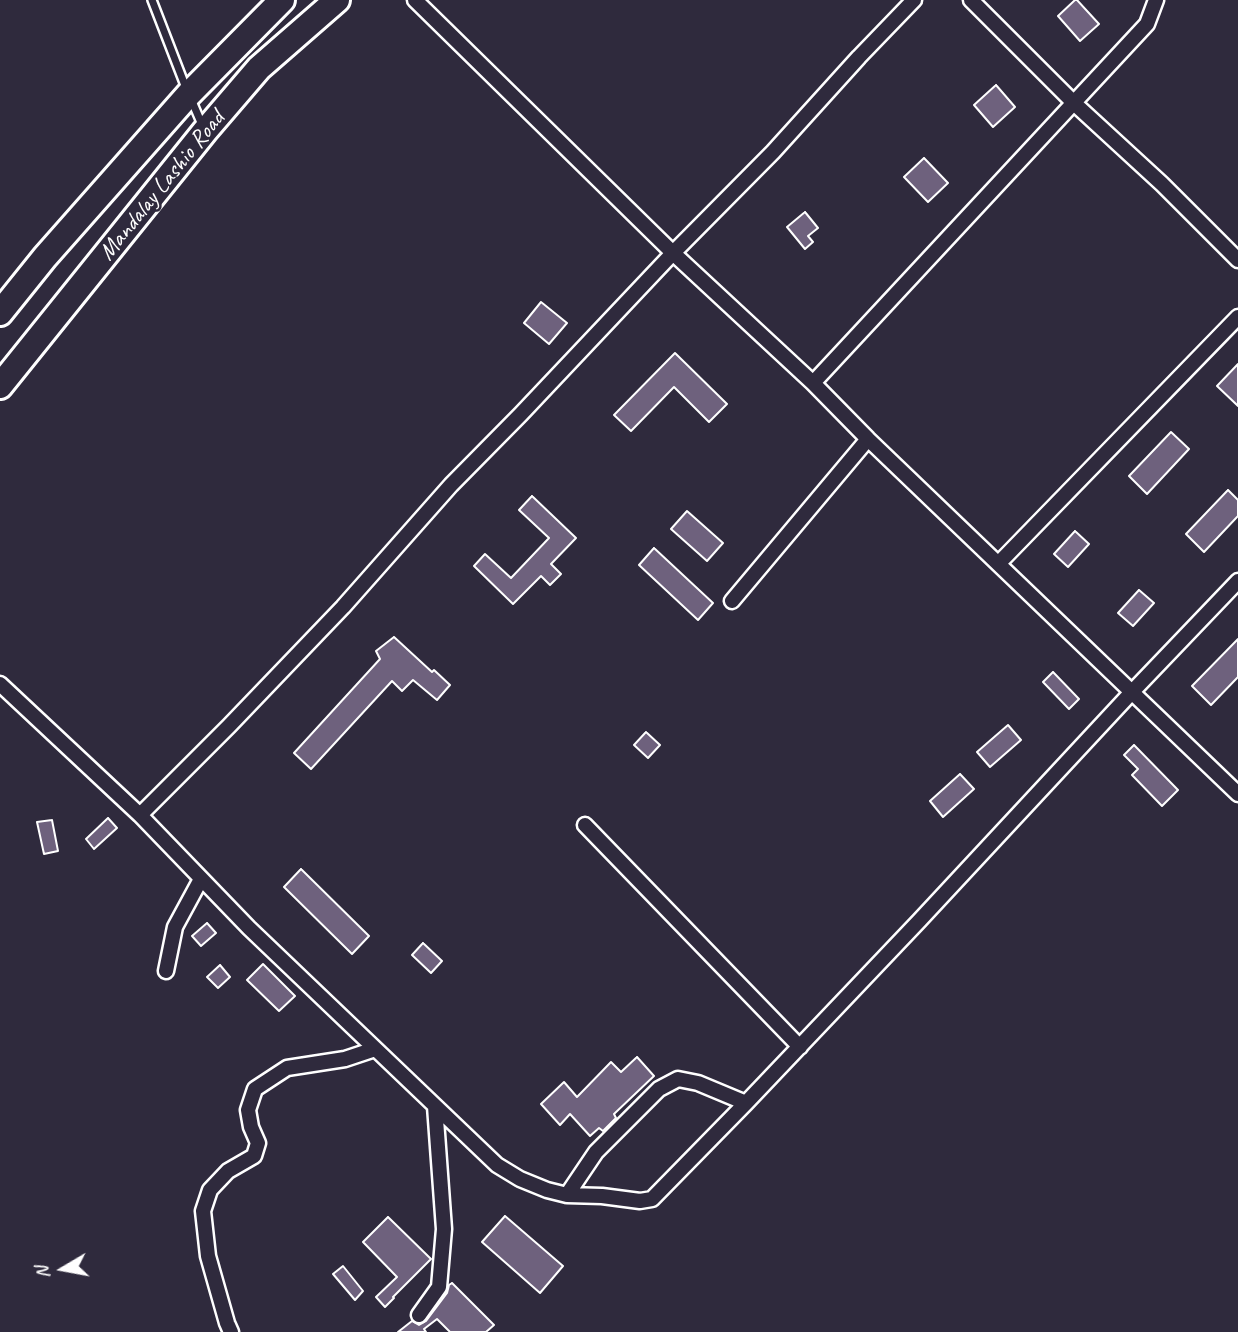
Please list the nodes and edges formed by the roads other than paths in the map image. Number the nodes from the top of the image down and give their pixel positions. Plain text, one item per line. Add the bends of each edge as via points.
1 (152, 0) edge
2 (282, 0) edge
3 (337, 0) edge
4 (415, 0) edge
5 (914, 0) edge
6 (971, 0) edge
7 (1156, 0) edge
8 (189, 94) junction
9 (1075, 104) junction
10 (205, 131) junction
11 (674, 253) junction
12 (1238, 260) edge
13 (0, 313) edge
14 (1238, 317) edge
15 (813, 383) junction
16 (0, 386) edge
17 (868, 439) junction
18 (999, 564) junction
19 (1238, 581) edge
20 (732, 600) dead end
21 (0, 684) edge
22 (1131, 693) junction
23 (1238, 794) edge
24 (139, 815) junction
25 (585, 825) dead end
26 (201, 878) junction
27 (166, 971) dead end
28 (800, 1047) junction
29 (375, 1048) junction
30 (746, 1103) junction
31 (435, 1106) junction
32 (567, 1195) junction
33 (419, 1315) dead end
34 (231, 1332) edge

1 - 8 lane
2 - 8 highway, Mandalay Lashio Road
3 - 10 highway, Mandalay Lashio Road via 259,68
4 - 11 street
5 - 11 street
6 - 9 street
7 - 9 street via 1147,24
8 - 10 lane
8 - 13 highway, Mandalay Lashio Road
9 - 12 street
9 - 15 street
10 - 16 highway, Mandalay Lashio Road
11 - 15 street
11 - 24 street via 451,485 334,617
14 - 18 street
15 - 17 street
17 - 18 street
17 - 20 street
18 - 22 street
19 - 22 street
21 - 24 street
22 - 23 street
22 - 28 street
24 - 26 street
25 - 28 street
26 - 27 street via 175,927
26 - 29 street
28 - 30 street
29 - 31 street
29 - 34 street via 345,1059 287,1068 255,1089 248,1110 258,1143 254,1156 228,1171 210,1189 203,1211 208,1256
30 - 32 street via 652,1199
30 - 32 street via 678,1079 659,1088 596,1152
31 - 32 street via 497,1166
31 - 33 street via 444,1229 439,1287

